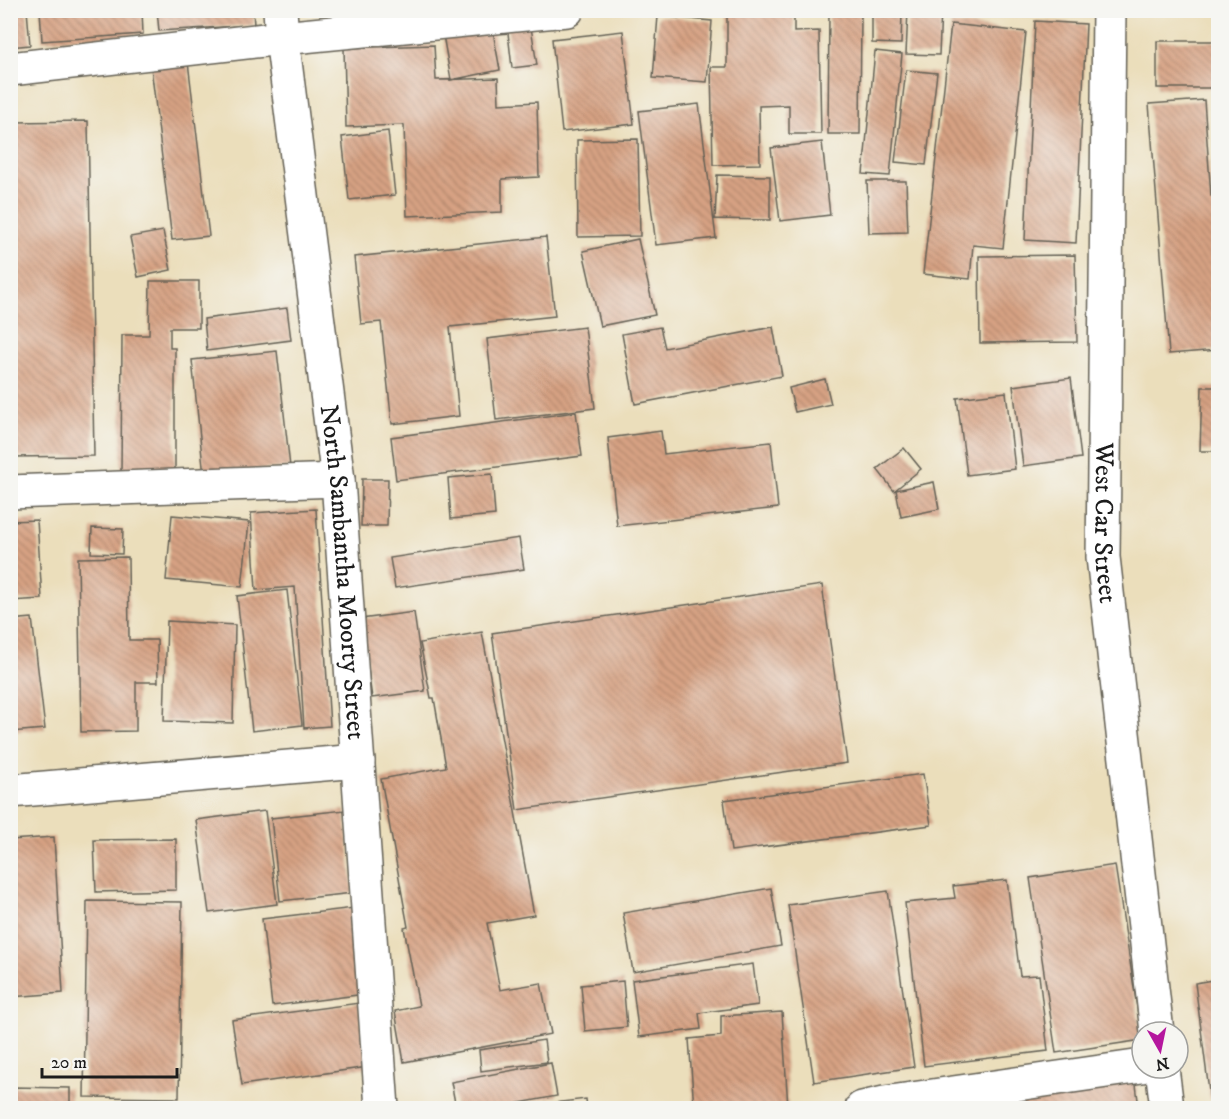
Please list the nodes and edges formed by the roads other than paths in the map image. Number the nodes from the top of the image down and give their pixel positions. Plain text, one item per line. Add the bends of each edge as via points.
1 (567, 10) edge
2 (1109, 10) edge
3 (281, 24) edge
4 (10, 69) edge
5 (338, 480) junction
6 (10, 492) edge
7 (357, 761) junction
8 (10, 791) edge
9 (1156, 1020) edge
10 (1130, 1068) edge
11 (1164, 1080) edge
12 (382, 1108) edge
13 (862, 1108) edge
14 (1167, 1108) edge

1 - 3 street
2 - 9 street, West Car Street via 1103,556
3 - 4 street
3 - 5 street, North Sambantha Moorty Street
5 - 6 street
5 - 7 street, North Sambantha Moorty Street
7 - 8 street
7 - 12 street, North Sambantha Moorty Street
10 - 13 street
11 - 14 street

